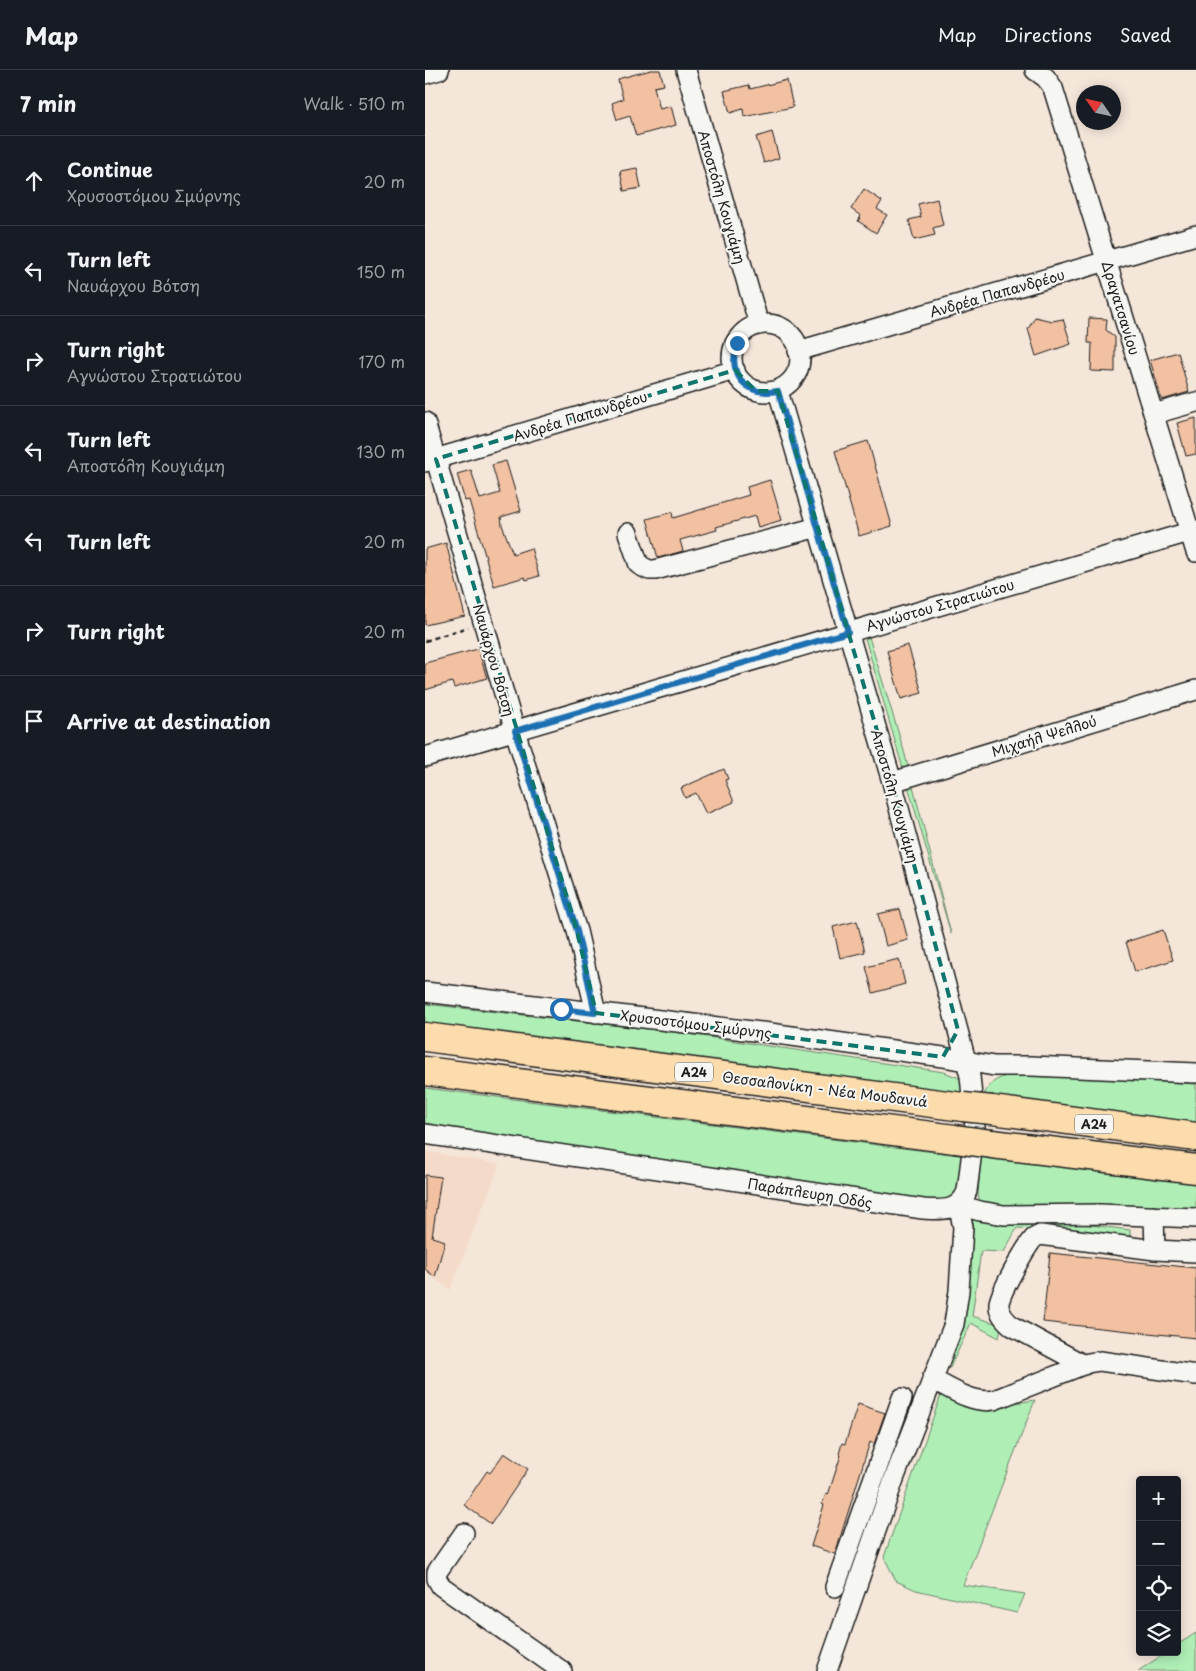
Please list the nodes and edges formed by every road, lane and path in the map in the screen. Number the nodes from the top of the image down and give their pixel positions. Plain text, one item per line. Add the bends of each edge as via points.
1 (439, 70) edge
2 (686, 70) edge
3 (1035, 70) edge
4 (425, 74) edge
5 (1196, 235) edge
6 (1106, 261) junction
7 (759, 325) junction
8 (798, 351) junction
9 (735, 370) junction
10 (778, 391) junction
11 (1196, 402) edge
12 (1154, 414) junction
13 (425, 422) edge
14 (431, 460) edge
15 (818, 527) junction
16 (1193, 531) edge
17 (628, 533) dead end
18 (1196, 552) edge
19 (483, 622) junction
20 (848, 632) junction
21 (425, 641) edge
22 (1196, 690) edge
23 (515, 731) junction
24 (425, 757) edge
25 (892, 782) junction
26 (425, 992) edge
27 (595, 1013) junction
28 (958, 1030) junction
29 (425, 1037) edge
30 (943, 1057) junction
31 (966, 1063) junction
32 (425, 1070) edge
33 (1196, 1073) edge
34 (425, 1134) edge
35 (1196, 1137) edge
36 (1196, 1169) edge
37 (958, 1205) junction
38 (1154, 1216) junction
39 (1196, 1218) edge
40 (1155, 1250) junction
41 (1196, 1252) edge
42 (1084, 1365) junction
43 (1196, 1375) edge
44 (932, 1380) junction
45 (903, 1398) dead end
46 (877, 1472) junction
47 (894, 1479) junction
48 (465, 1534) dead end
49 (835, 1587) dead end
50 (562, 1671) edge
51 (827, 1671) edge

1 - 4 street
2 - 7 street, Αποστόλη Κουγιάμη
3 - 6 street, Δραγατσανίου via 1053,88
5 - 6 street, Ανδρέα Παπανδρέου
6 - 8 street, Ανδρέα Παπανδρέου
6 - 12 street, Δραγατσανίου
7 - 8 street via 767,323 780,327 792,337
7 - 9 street via 739,338
8 - 10 street via 797,372 789,384
9 - 10 street via 742,382 756,391
9 - 14 street, Ανδρέα Παπανδρέου
10 - 15 street, Αποστόλη Κουγιάμη
11 - 12 street
12 - 16 street, Δραγατσανίου
13 - 14 street, Ναυάρχου Βότση
14 - 19 street, Ναυάρχου Βότση
15 - 17 street via 655,570 639,565
15 - 20 street, Αποστόλη Κουγιάμη
16 - 18 street, Δραγατσανίου
16 - 20 street, Αγνώστου Στρατιώτου
19 - 21 path
19 - 23 street, Ναυάρχου Βότση
20 - 23 street, Αγνώστου Στρατιώτου
20 - 25 street, Αποστόλη Κουγιάμη
22 - 25 street, Μιχαήλ Ψελλού
23 - 24 street, Αγνώστου Στρατιώτου
23 - 27 street, Ναυάρχου Βότση via 577,931
25 - 28 street, Αποστόλη Κουγιάμη
26 - 27 street, Χρυσοστόμου Σμύρνης
27 - 30 street, Χρυσοστόμου Σμύρνης
28 - 30 street
28 - 31 street, Αποστόλη Κουγιάμη
29 - 35 highway, Θεσσαλονίκη - Νέα Μουδανιά / Α24, bridge
30 - 31 street, Χρυσοστόμου Σμύρνης
31 - 33 street, Χρυσοστόμου Σμύρνης
31 - 37 street, Αποστόλη Κουγιάμη via 975,1127 967,1191
32 - 36 highway, Α24, bridge
34 - 37 street, Παράπλευρη Οδός via 915,1208 949,1210
37 - 38 street, Παράπλευρη Οδός via 1004,1215
37 - 44 street via 963,1227 958,1308
38 - 39 street, Παράπλευρη Οδός
38 - 40 street
40 - 41 street
40 - 42 street via 1040,1235 1032,1240 1002,1294 1000,1311 1012,1326
42 - 43 street via 1112,1362
42 - 44 street via 984,1402
44 - 47 street
45 - 46 street
46 - 47 street
46 - 49 street
47 - 51 street
48 - 50 street via 437,1572 441,1586

